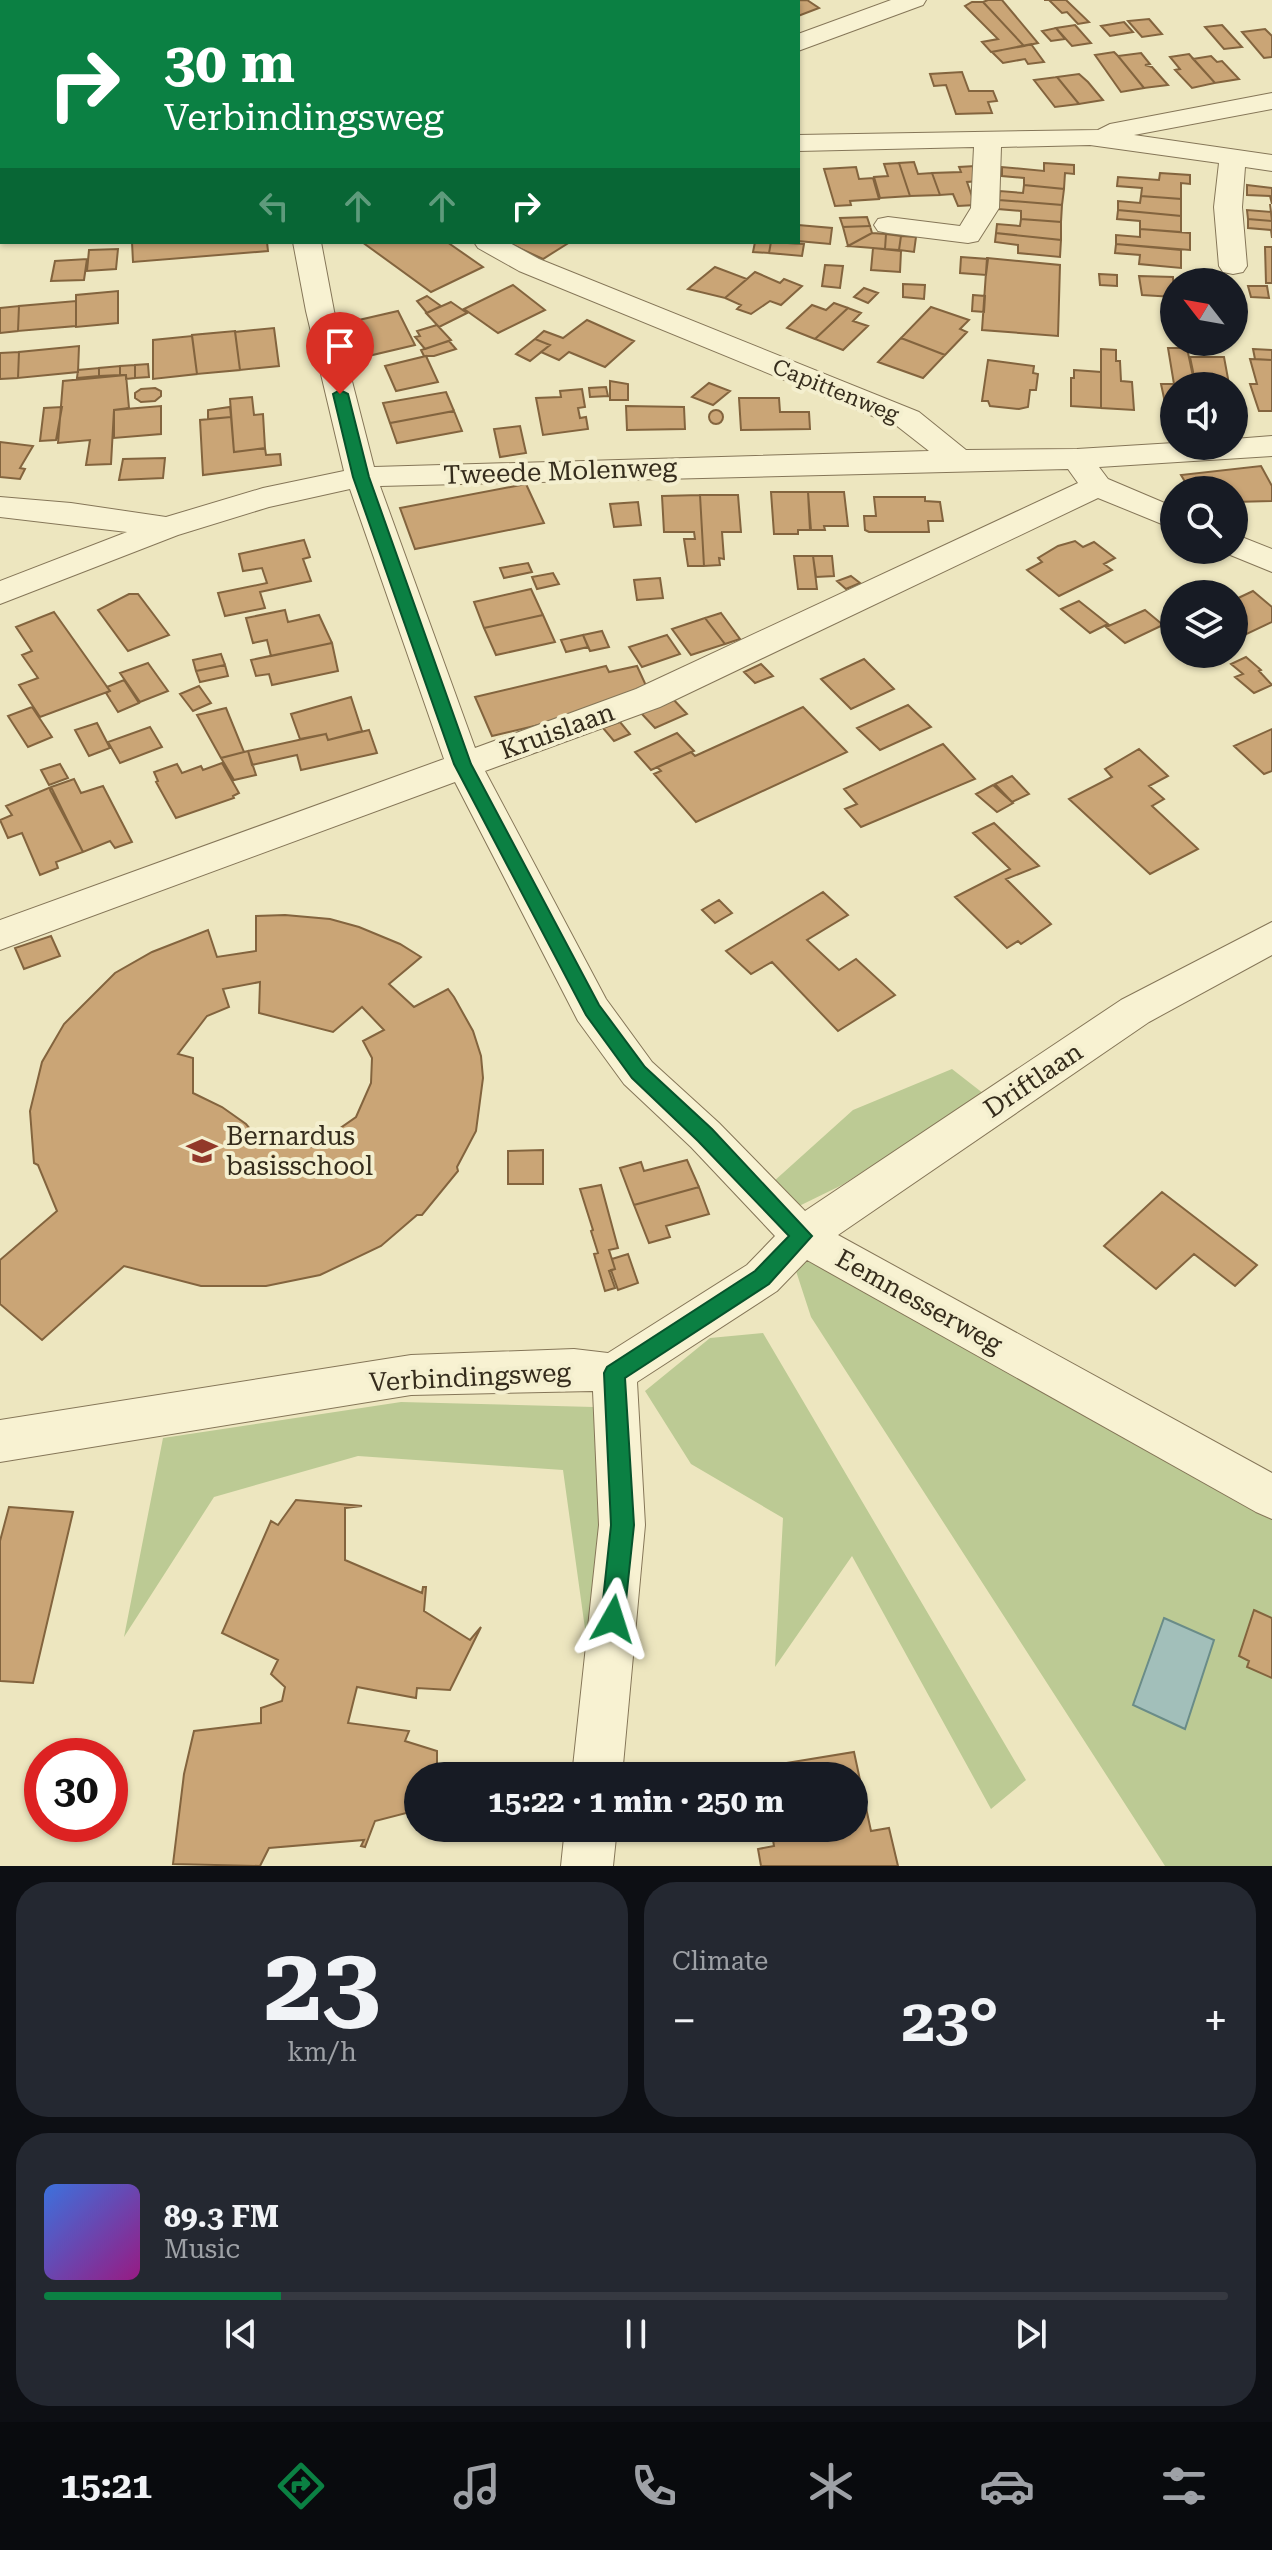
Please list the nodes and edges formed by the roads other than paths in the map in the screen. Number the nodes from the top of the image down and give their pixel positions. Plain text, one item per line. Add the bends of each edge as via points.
1 (856, 0) edge
2 (914, 0) edge
3 (876, 16) junction
4 (800, 42) edge
5 (1272, 101) edge
6 (1090, 137) junction
7 (988, 140) junction
8 (800, 143) edge
9 (1233, 158) junction
10 (1272, 163) edge
11 (888, 225) dead end
12 (307, 244) edge
13 (492, 244) edge
14 (1233, 266) dead end
15 (1272, 446) edge
16 (959, 460) junction
17 (1087, 472) junction
18 (361, 477) junction
19 (0, 507) edge
20 (1160, 511) edge
21 (167, 528) junction
22 (1248, 551) edge
23 (1272, 561) edge
24 (0, 593) edge
25 (463, 764) junction
26 (0, 935) edge
27 (1272, 937) edge
28 (802, 1236) junction
29 (614, 1373) junction
30 (0, 1441) edge
31 (1272, 1497) edge
32 (598, 1762) edge
33 (590, 1842) edge
34 (587, 1866) edge

1 - 3 street
2 - 3 street
3 - 4 street
5 - 6 street
6 - 7 street
6 - 9 street
7 - 8 street
7 - 11 street via 985,208 968,235
9 - 10 street
9 - 14 street via 1228,207
12 - 18 street, Eemnesserweg
13 - 16 street, Capittenweg via 529,265 908,419
15 - 17 street
16 - 17 street
16 - 18 street, Tweede Molenweg
17 - 20 street
17 - 25 street, Kruislaan via 648,698
18 - 21 street, Tweede Molenweg via 263,498
18 - 25 street, Eemnesserweg
19 - 21 street
21 - 24 street, Tweede Molenweg
22 - 23 street
25 - 26 street, Kruislaan via 334,816
25 - 28 street, Eemnesserweg via 592,1010 638,1073
27 - 28 street, Driftlaan via 1135,1011
28 - 29 street via 762,1278
28 - 31 street, Eemnesserweg
29 - 30 street, Verbindingsweg via 574,1369 411,1375
29 - 32 street via 622,1525
33 - 34 street

